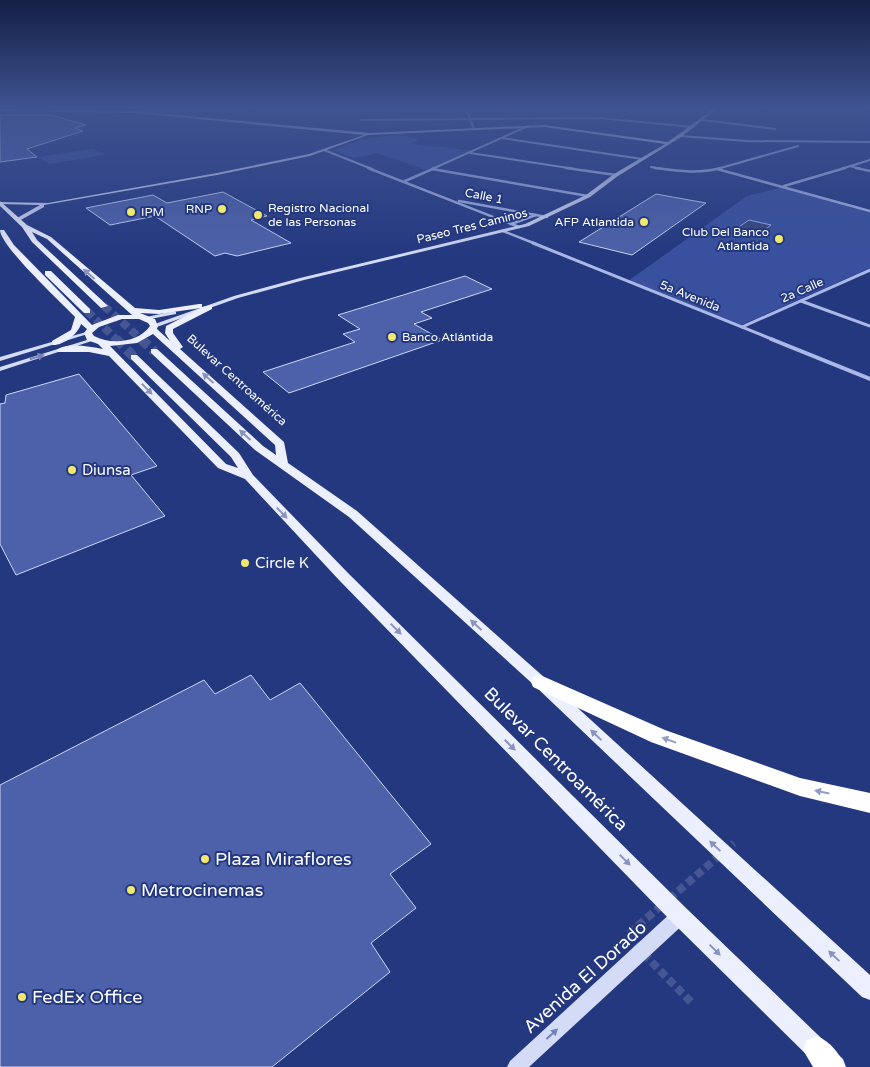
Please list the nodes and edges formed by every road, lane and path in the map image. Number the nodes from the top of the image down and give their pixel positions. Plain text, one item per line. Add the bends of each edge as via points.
1 (285, 159) edge
2 (347, 159) edge
3 (455, 159) edge
4 (513, 159) edge
5 (642, 159) edge
6 (751, 159) edge
7 (870, 160) edge
8 (849, 166) junction
9 (651, 167) dead end
10 (717, 168) junction
11 (432, 169) junction
12 (870, 171) edge
13 (616, 175) junction
14 (405, 181) junction
15 (784, 186) junction
16 (588, 196) junction
17 (446, 198) junction
18 (0, 203) edge
19 (48, 204) junction
20 (870, 211) edge
21 (537, 215) junction
22 (547, 217) junction
23 (19, 220) junction
24 (511, 224) junction
25 (25, 226) junction
26 (519, 227) junction
27 (1, 230) edge
28 (503, 232) junction
29 (870, 270) edge
30 (801, 301) junction
31 (104, 306) tunnel mouth
32 (127, 306) junction
33 (205, 306) junction
34 (87, 311) tunnel mouth
35 (79, 317) junction
36 (143, 317) junction
37 (870, 326) edge
38 (742, 327) junction
39 (153, 328) junction
40 (93, 336) junction
41 (58, 346) junction
42 (154, 352) tunnel mouth
43 (113, 354) junction
44 (134, 357) tunnel mouth
45 (0, 359) edge
46 (187, 359) junction
47 (0, 369) edge
48 (870, 379) edge
49 (283, 465) junction
50 (249, 478) junction
51 (540, 682) junction
52 (870, 803) edge
53 (680, 916) junction
54 (870, 990) edge
55 (828, 1061) edge
56 (516, 1067) edge

1 - 19 street
2 - 14 street, Calle 1
3 - 11 street
4 - 13 street
5 - 13 street, Paseo Tres Caminos
6 - 10 street
7 - 8 street
8 - 12 street
8 - 15 street
9 - 10 street via 692,173
10 - 15 street
11 - 14 street
11 - 16 street
13 - 16 street, Paseo Tres Caminos
14 - 17 street, Calle 1
15 - 20 street via 787,190
16 - 22 street, Paseo Tres Caminos
17 - 21 street, Calle 1
17 - 24 street, Calle 1
18 - 19 street
18 - 23 main road
19 - 23 street
21 - 22 street, Calle 1
21 - 24 street
22 - 26 street, Paseo Tres Caminos
23 - 25 main road
24 - 26 street, Calle 1
25 - 31 main road via 34,241
32 -> 25 main road via 49,238
26 - 28 street, Paseo Tres Caminos
27 - 34 main road, Bulevar Centroamérica
27 - 35 main road, Bulevar Centroamérica via 11,246
28 - 33 street, Paseo Tres Caminos via 369,261
28 - 38 street, 5a Avenida
29 - 30 street, 2a Calle
30 - 37 street
30 - 38 street, 2a Calle
32 - 33 main road via 144,312 159,312
32 - 36 main road
33 - 36 street, Paseo Tres Caminos
33 - 39 street, Paseo Tres Caminos
33 - 46 main road via 169,330
35 - 40 main road, Bulevar Centroamérica
35 - 41 main road via 75,331
36 - 39 main road, Bulevar Centroamérica via 152,321
36 - 40 main road via 112,318
38 - 48 street, 5a Avenida
39 - 40 main road via 132,341
39 - 46 main road, Bulevar Centroamérica
40 - 41 street
40 - 43 main road, Bulevar Centroamérica
41 - 43 main road
41 - 45 street
47 -> 41 street
49 -> 42 main road via 259,448
43 -> 50 main road, Bulevar Centroamérica via 222,466
44 - 50 main road, Bulevar Centroamérica via 235,455
49 -> 46 main road, Bulevar Centroamérica via 280,444
51 -> 49 main road via 353,514
50 -> 53 main road, Bulevar Centroamérica
52 -> 51 highway via 800,787 658,736
54 -> 51 main road
53 -> 55 main road, Bulevar Centroamérica
56 -> 53 street, Avenida El Dorado

